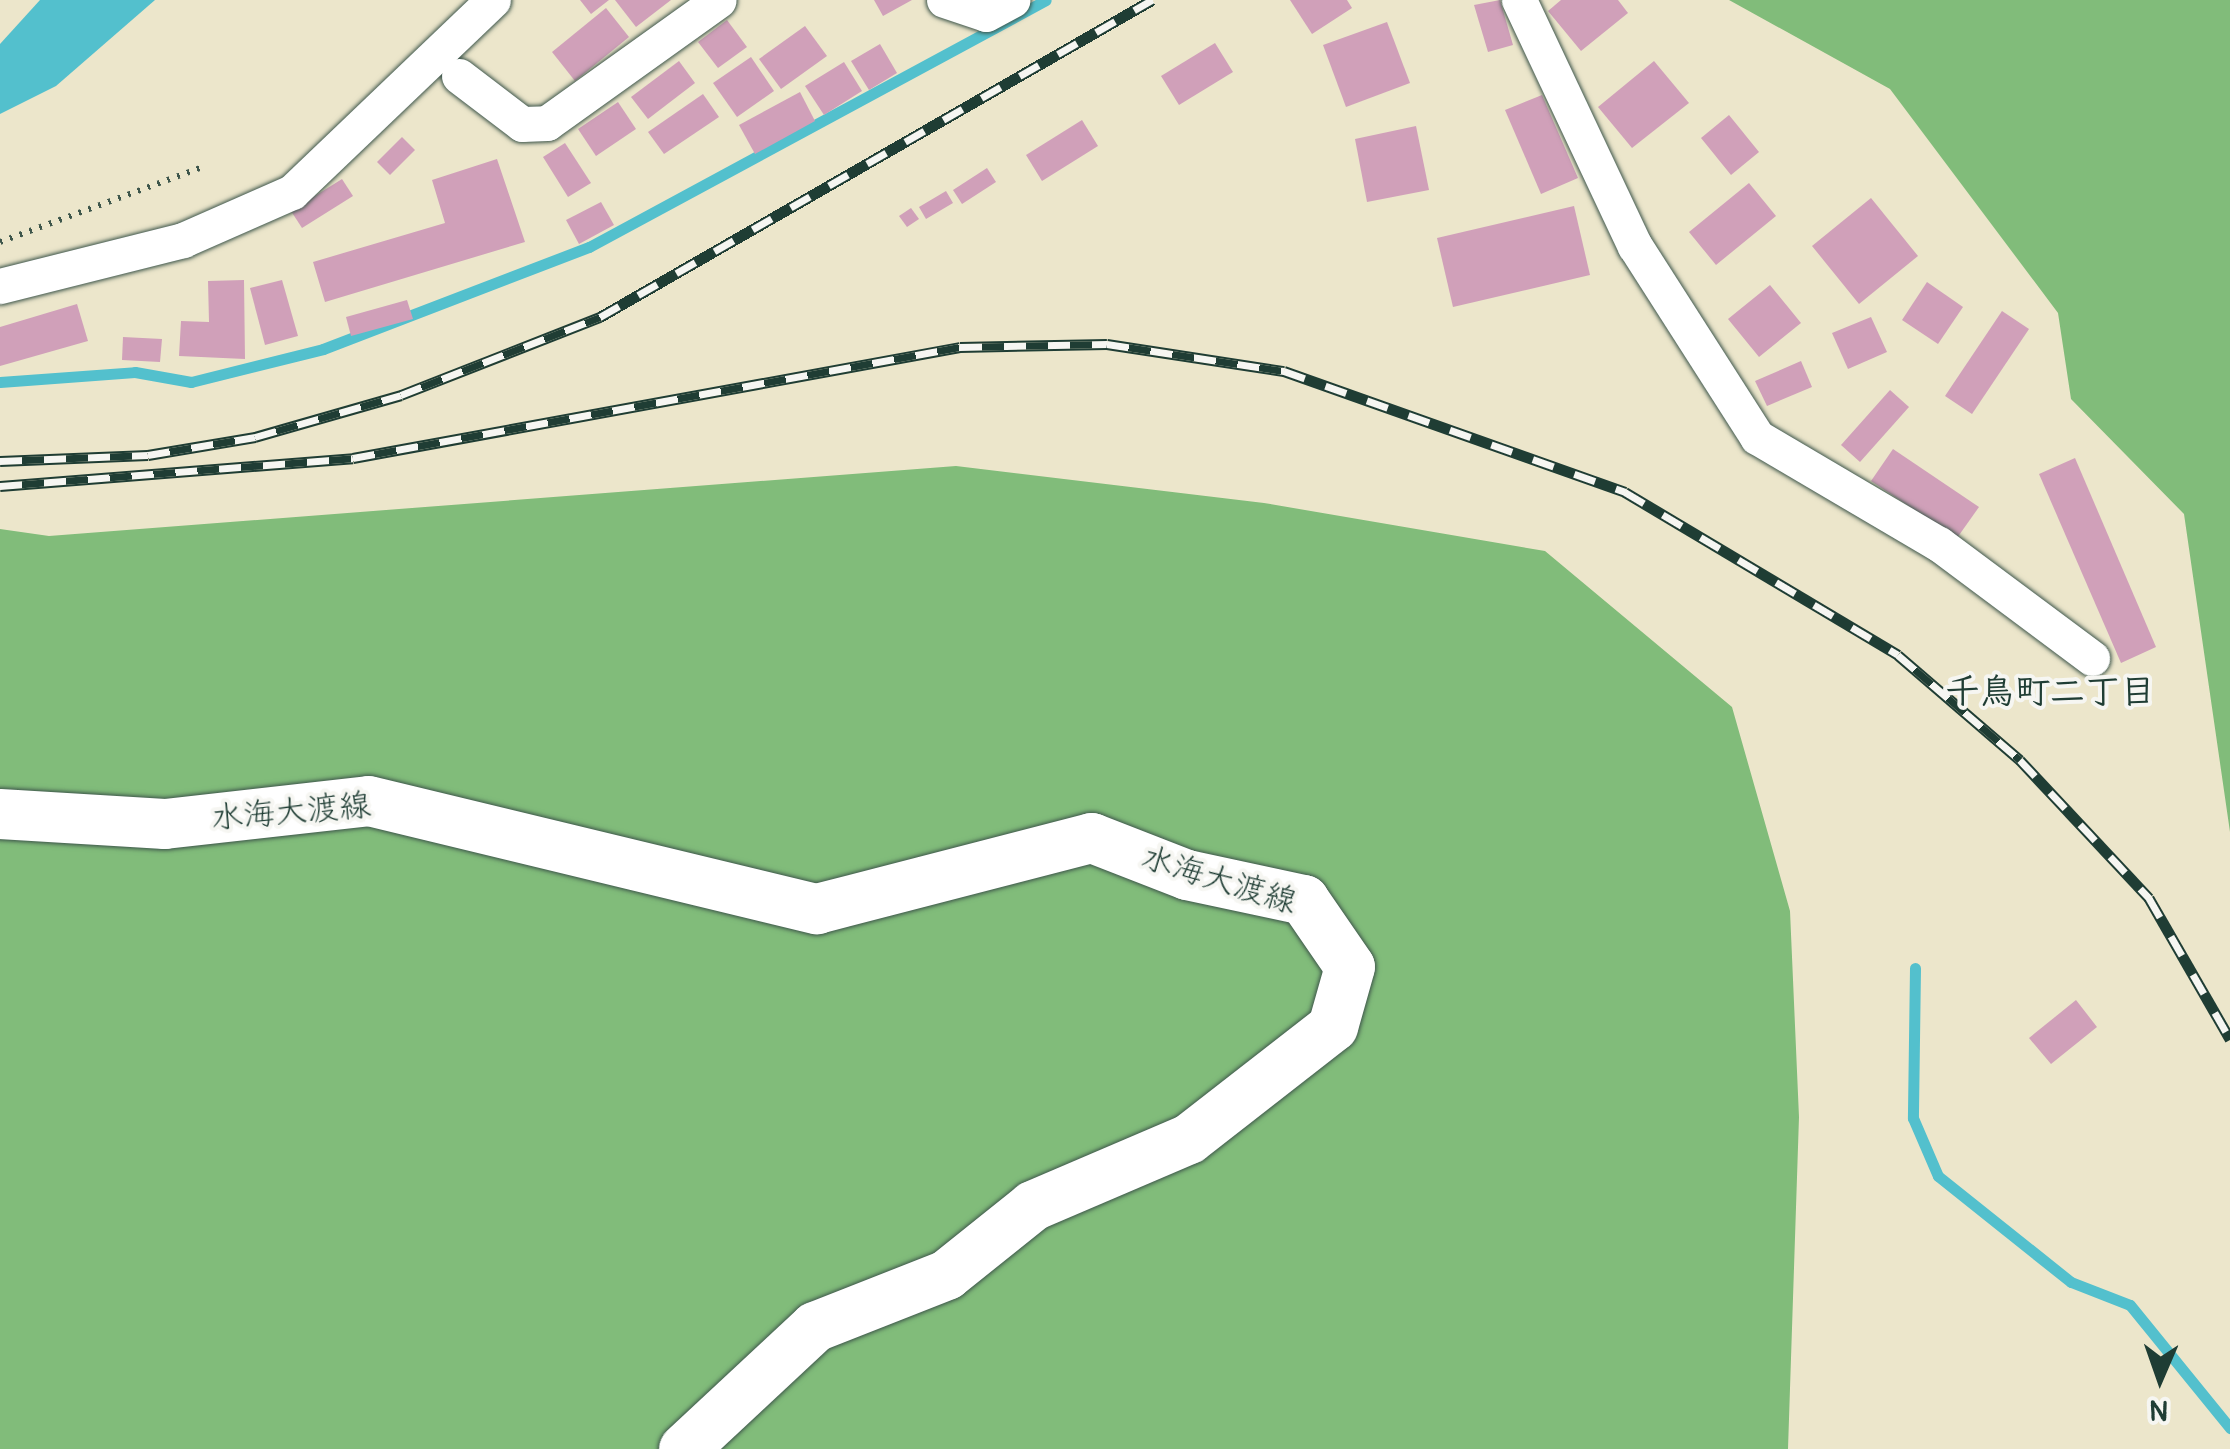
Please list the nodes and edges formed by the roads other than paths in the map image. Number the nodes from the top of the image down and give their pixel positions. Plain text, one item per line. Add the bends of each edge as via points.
1 (494, 0) edge
2 (719, 0) edge
3 (944, 0) edge
4 (1012, 0) edge
5 (1520, 0) edge
6 (459, 76) dead end
7 (0, 286) edge
8 (2092, 658) dead end
9 (0, 814) edge
10 (684, 1449) edge

1 - 7 street via 292,192 183,240
2 - 6 street via 547,123 522,124
3 - 4 street via 986,14
5 - 8 street via 1635,246 1756,438 1939,544
9 - 10 main road, 水海大渡線 via 165,824 368,801 818,909 1092,838 1187,874 1304,900 1350,967 1332,1027 1190,1139 1034,1206 947,1275 815,1327

